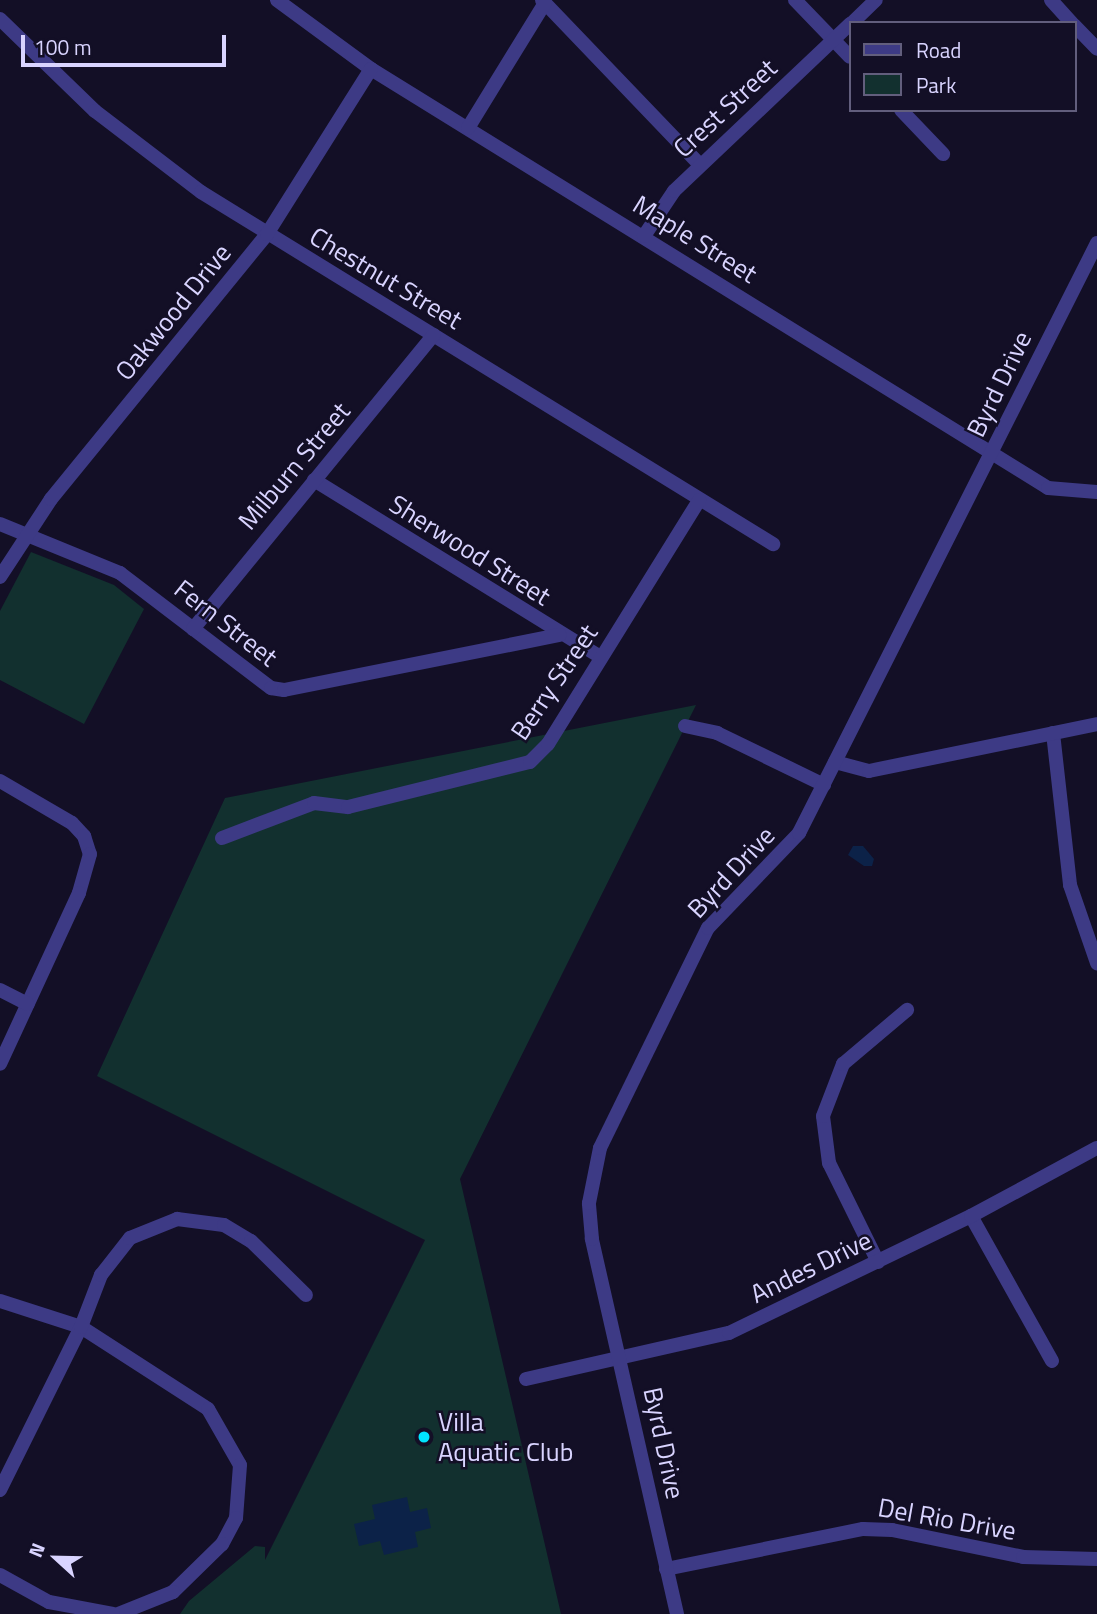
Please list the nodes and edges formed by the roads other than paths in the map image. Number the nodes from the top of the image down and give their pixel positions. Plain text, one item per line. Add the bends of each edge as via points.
1 (277, 0) edge
2 (795, 0) edge
3 (876, 0) edge
4 (1051, 0) edge
5 (543, 1) edge
6 (0, 19) edge
7 (854, 21) edge
8 (1070, 21) edge
9 (848, 27) edge
10 (1076, 27) edge
11 (834, 40) junction
12 (1097, 49) edge
13 (848, 55) edge
14 (371, 69) junction
15 (903, 112) edge
16 (468, 128) junction
17 (943, 154) dead end
18 (700, 165) junction
19 (267, 234) junction
20 (644, 236) junction
21 (1097, 243) edge
22 (434, 335) junction
23 (992, 453) junction
24 (314, 480) junction
25 (1097, 492) edge
26 (699, 500) junction
27 (0, 524) edge
28 (26, 534) junction
29 (773, 544) dead end
30 (0, 577) edge
31 (193, 629) junction
32 (560, 635) junction
33 (601, 657) junction
34 (1097, 724) edge
35 (685, 726) dead end
36 (1053, 733) junction
37 (835, 762) junction
38 (0, 781) edge
39 (824, 785) junction
40 (222, 838) dead end
41 (1097, 963) edge
42 (0, 990) edge
43 (28, 1003) junction
44 (907, 1010) dead end
45 (0, 1064) edge
46 (1097, 1148) edge
47 (971, 1216) junction
48 (878, 1262) junction
49 (306, 1295) dead end
50 (0, 1301) edge
51 (81, 1328) junction
52 (622, 1359) junction
53 (1052, 1361) dead end
54 (526, 1379) dead end
55 (0, 1490) edge
56 (1097, 1559) edge
57 (666, 1569) junction
58 (0, 1575) edge
59 (115, 1614) edge
60 (677, 1614) edge

1 - 14 street, Maple Street
2 - 11 street
3 - 7 street, Crest Street
4 - 8 street
5 - 16 street
5 - 18 street
6 - 19 street, Chestnut Street via 95,111 147,154
9 - 11 street, Crest Street
10 - 12 street
11 - 13 street
11 - 18 street, Crest Street
14 - 16 street, Maple Street
14 - 19 street, Oakwood Drive
15 - 17 street
16 - 20 street, Maple Street
18 - 20 street, Crest Street via 662,204
19 - 22 street, Chestnut Street
19 - 28 street, Oakwood Drive
20 - 23 street, Maple Street
21 - 23 street, Byrd Drive
22 - 24 street, Milburn Street
22 - 26 street, Chestnut Street
23 - 25 street, Maple Street via 1048,488
23 - 37 street, Byrd Drive
24 - 31 street, Milburn Street
24 - 32 street, Sherwood Street
26 - 29 street, Chestnut Street
26 - 33 street, Berry Street
27 - 28 street, Fern Street
28 - 30 street, Oakwood Drive
28 - 31 street, Fern Street via 120,573
31 - 32 street, Fern Street via 261,684 284,690
32 - 33 street, Sherwood Street
33 - 40 street, Berry Street via 548,744 530,762 348,807 314,803
34 - 36 street
35 - 39 street via 717,733
36 - 37 street via 869,771
36 - 41 street via 1070,885
37 - 39 street, Byrd Drive
38 - 43 street via 58,812 84,836 90,854 89,870
39 - 52 street, Byrd Drive via 789,847 732,898 708,928 600,1148 591,1186 590,1222
42 - 43 street
43 - 45 street
44 - 48 street via 842,1064 823,1116 829,1163
46 - 47 street, Andes Drive
47 - 48 street, Andes Drive
47 - 53 street
48 - 52 street, Andes Drive via 729,1333
49 - 51 street via 238,1232 208,1220 177,1219 147,1228 117,1250 100,1275
50 - 51 street
51 - 55 street
51 - 59 street via 208,1409 240,1465 236,1518 222,1544 173,1592 139,1609
52 - 54 street, Andes Drive
52 - 57 street, Byrd Drive
56 - 57 street, Del Rio Drive via 1023,1558 863,1528
57 - 60 street, Byrd Drive
58 - 59 street via 50,1602

